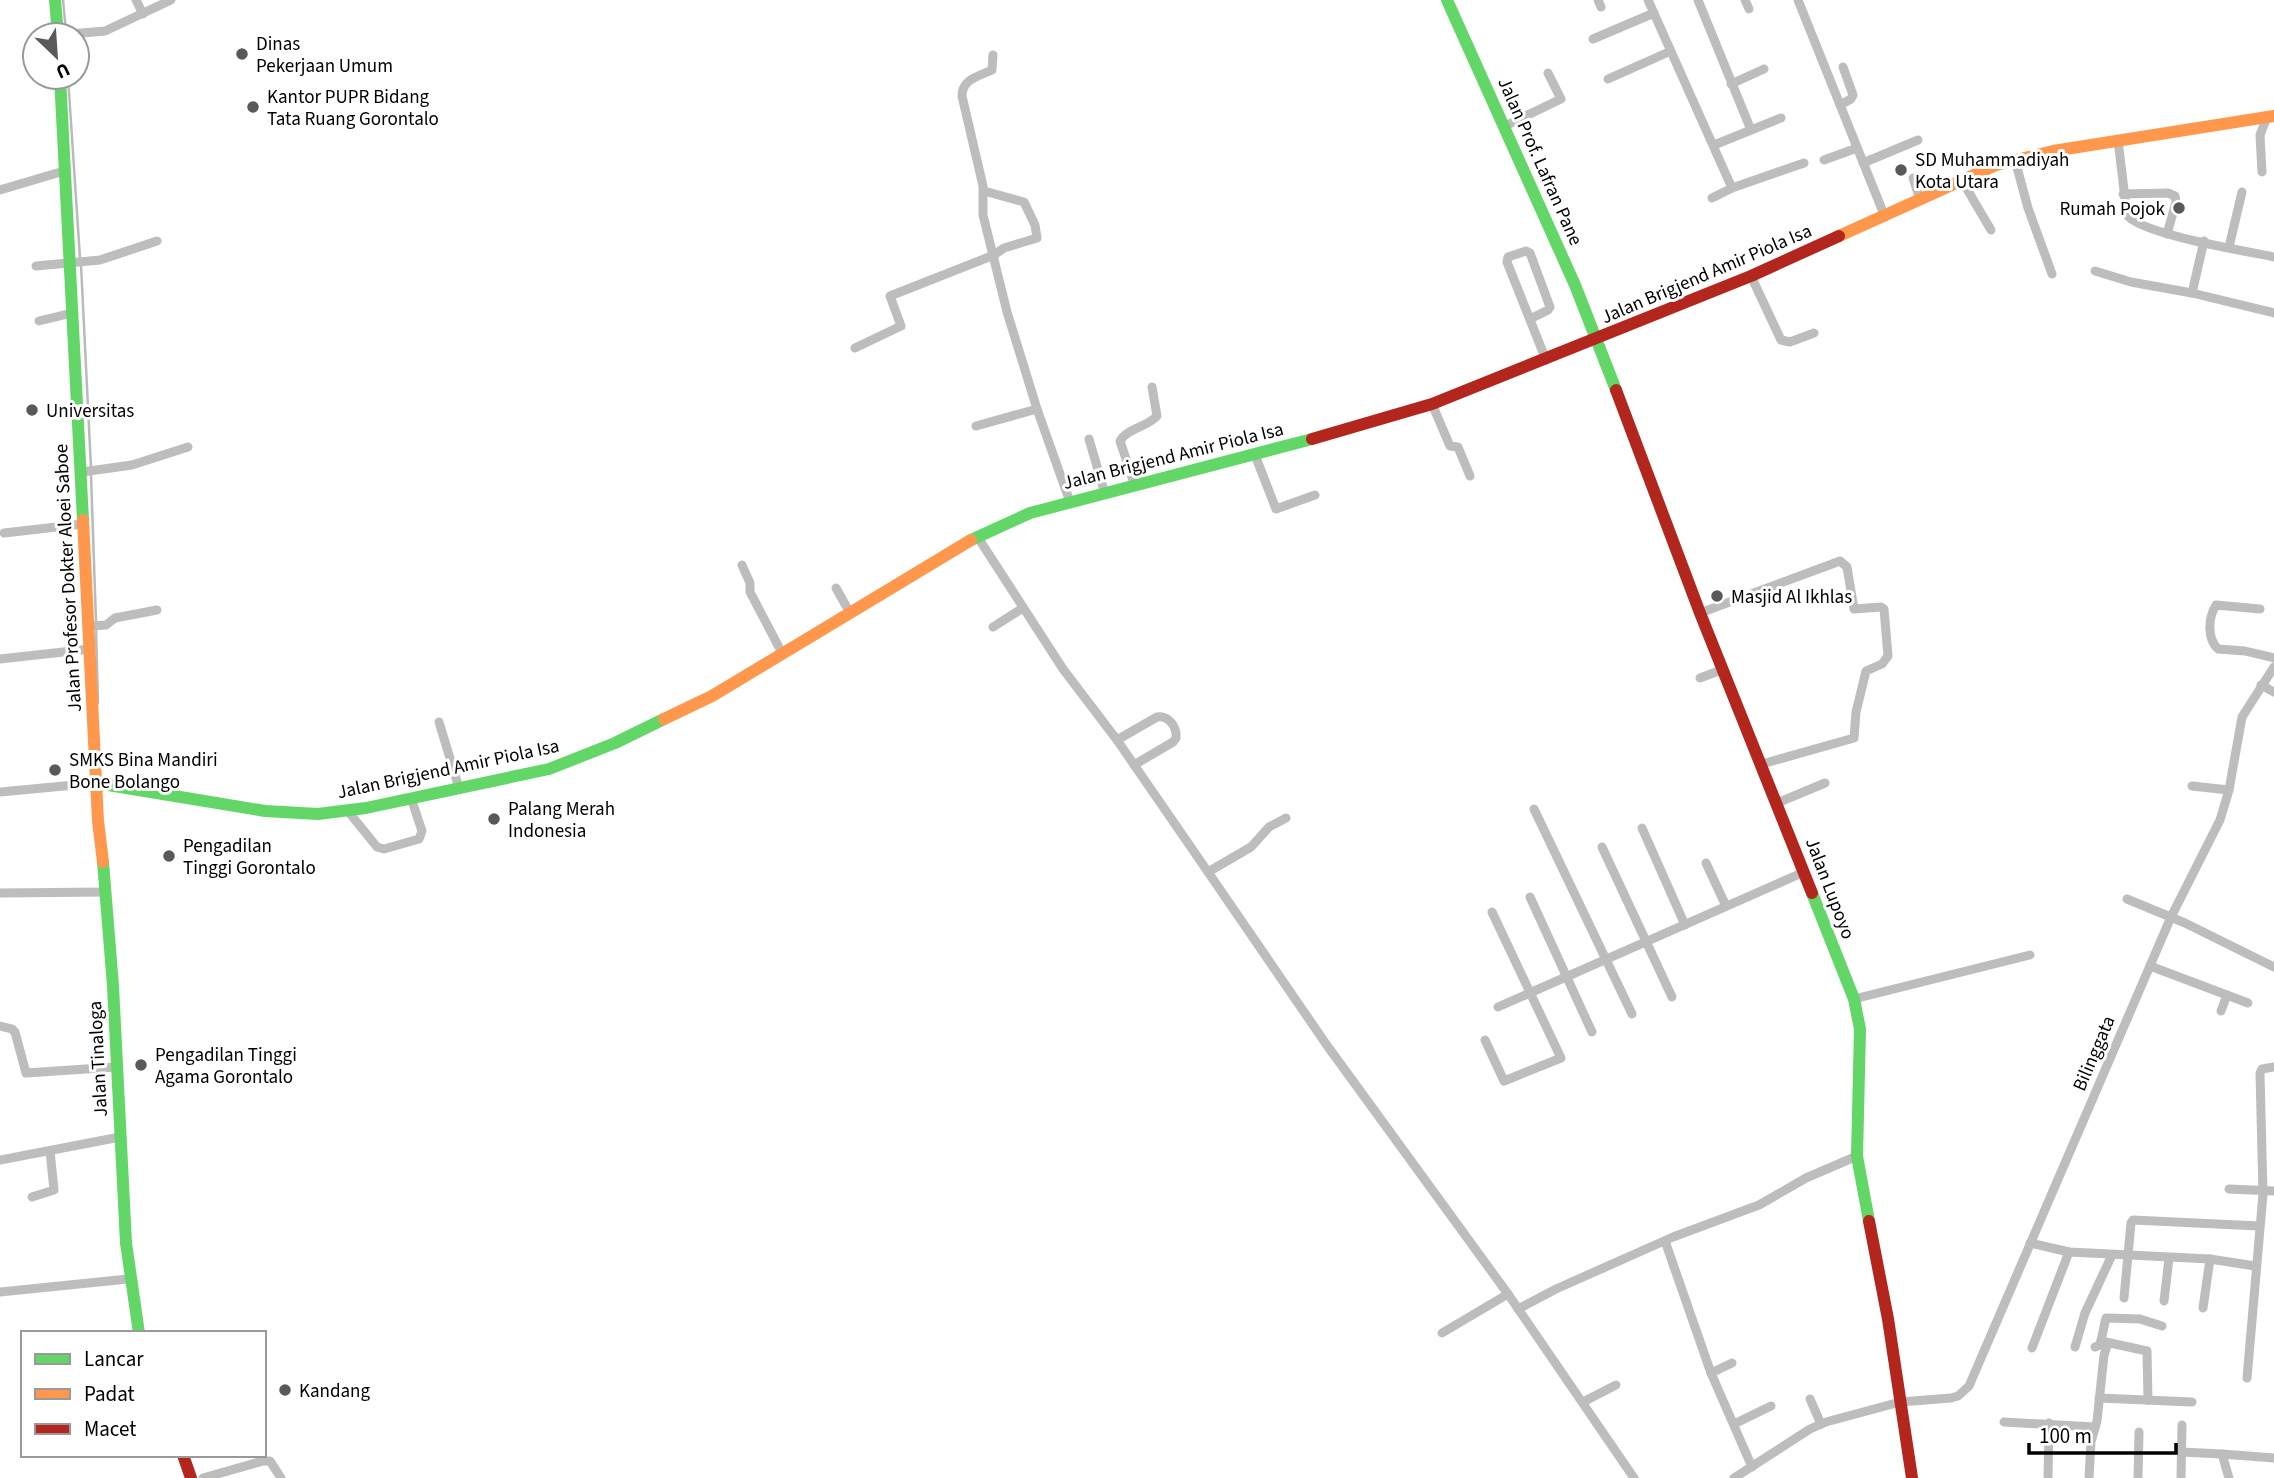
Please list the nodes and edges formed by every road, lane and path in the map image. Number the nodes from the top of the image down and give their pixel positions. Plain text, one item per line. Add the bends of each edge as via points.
1 (55, 0) edge
2 (136, 0) edge
3 (171, 0) edge
4 (1447, 0) edge
5 (1648, 0) edge
6 (1698, 0) edge
7 (1798, 0) edge
8 (1654, 13) junction
9 (143, 14) junction
10 (57, 21) edge
11 (91, 32) edge
12 (1593, 39) dead end
13 (1671, 51) junction
14 (993, 55) dead end
15 (1843, 67) dead end
16 (1765, 69) dead end
17 (1548, 73) dead end
18 (1608, 79) dead end
19 (1731, 84) junction
20 (61, 91) edge
21 (1840, 105) junction
22 (2270, 117) edge
23 (1781, 118) dead end
24 (1505, 125) junction
25 (1751, 130) junction
26 (1918, 140) dead end
27 (2118, 140) junction
28 (1714, 145) junction
29 (1857, 148) junction
30 (1824, 160) dead end
31 (2015, 160) junction
32 (1804, 163) dead end
33 (1863, 163) junction
34 (64, 171) junction
35 (2262, 172) dead end
36 (1913, 178) dead end
37 (1961, 179) junction
38 (1732, 188) junction
39 (0, 190) edge
40 (984, 191) junction
41 (2242, 192) dead end
42 (2123, 194) junction
43 (1712, 198) dead end
44 (1920, 200) junction
45 (1885, 217) junction
46 (1992, 230) dead end
47 (2167, 234) junction
48 (157, 242) dead end
49 (2204, 242) junction
50 (2229, 247) junction
51 (994, 255) junction
52 (2274, 257) edge
53 (72, 261) junction
54 (36, 266) dead end
55 (2095, 271) dead end
56 (2052, 274) dead end
57 (1751, 276) junction
58 (2192, 293) junction
59 (72, 313) junction
60 (2274, 313) edge
61 (1530, 319) junction
62 (39, 321) dead end
63 (1814, 332) dead end
64 (1597, 339) junction
65 (855, 348) dead end
66 (1546, 360) junction
67 (1152, 387) dead end
68 (1432, 404) junction
69 (1037, 409) junction
70 (976, 426) dead end
71 (1089, 439) dead end
72 (188, 447) dead end
73 (1255, 455) junction
74 (88, 471) junction
75 (1470, 475) dead end
76 (1135, 486) junction
77 (1105, 494) junction
78 (1315, 495) dead end
79 (1070, 502) junction
80 (83, 524) junction
81 (4, 533) dead end
82 (977, 536) junction
83 (742, 565) dead end
84 (836, 587) dead end
85 (1023, 608) junction
86 (2260, 609) dead end
87 (157, 610) dead end
88 (850, 613) junction
89 (1700, 613) junction
90 (94, 626) junction
91 (993, 627) dead end
92 (90, 649) junction
93 (782, 653) junction
94 (2274, 658) edge
95 (0, 659) edge
96 (2274, 667) edge
97 (1724, 669) junction
98 (1700, 678) dead end
99 (2261, 685) junction
100 (2274, 692) edge
101 (439, 722) dead end
102 (1117, 740) junction
103 (1762, 764) junction
104 (1134, 765) junction
105 (96, 783) junction
106 (1825, 783) dead end
107 (2192, 786) dead end
108 (459, 788) junction
109 (2228, 790) junction
110 (0, 792) edge
111 (411, 798) junction
112 (1777, 803) junction
113 (1534, 809) dead end
114 (347, 810) junction
115 (1286, 818) dead end
116 (1642, 828) dead end
117 (1602, 847) dead end
118 (1706, 863) dead end
119 (1208, 872) junction
120 (1804, 872) junction
121 (106, 892) junction
122 (0, 894) edge
123 (1530, 897) dead end
124 (2127, 899) dead end
125 (1726, 906) junction
126 (1492, 912) dead end
127 (2178, 920) junction
128 (1685, 925) junction
129 (1646, 942) junction
130 (2030, 954) dead end
131 (1606, 959) junction
132 (2274, 967) edge
133 (2154, 968) junction
134 (1566, 977) junction
135 (1530, 993) junction
136 (2227, 995) junction
137 (1672, 998) dead end
138 (1854, 999) junction
139 (2248, 1003) dead end
140 (1498, 1007) dead end
141 (2221, 1011) dead end
142 (1632, 1014) dead end
143 (0, 1026) edge
144 (1592, 1032) dead end
145 (1485, 1040) dead end
146 (116, 1067) junction
147 (2274, 1067) edge
148 (120, 1137) junction
149 (50, 1151) junction
150 (1857, 1156) junction
151 (0, 1160) edge
152 (2229, 1189) dead end
153 (2263, 1190) junction
154 (2274, 1191) edge
155 (32, 1197) dead end
156 (2259, 1226) junction
157 (1665, 1241) junction
158 (2033, 1245) junction
159 (2069, 1252) junction
160 (2112, 1255) junction
161 (2128, 1256) junction
162 (2169, 1258) junction
163 (2210, 1259) junction
164 (2255, 1266) junction
165 (128, 1279) junction
166 (0, 1292) edge
167 (1508, 1294) junction
168 (2124, 1297) dead end
169 (2164, 1301) dead end
170 (2203, 1308) dead end
171 (1518, 1310) junction
172 (2162, 1326) dead end
173 (139, 1331) edge
174 (1442, 1333) dead end
175 (2101, 1344) junction
176 (2032, 1348) dead end
177 (2075, 1348) dead end
178 (1732, 1363) dead end
179 (1711, 1373) junction
180 (2247, 1378) dead end
181 (1616, 1385) dead end
182 (2099, 1398) junction
183 (1810, 1399) dead end
184 (2148, 1400) junction
185 (1583, 1402) junction
186 (1900, 1402) junction
187 (2192, 1402) dead end
188 (1771, 1406) dead end
189 (2004, 1422) dead end
190 (2049, 1423) junction
191 (1734, 1424) junction
192 (1821, 1424) junction
193 (2182, 1424) dead end
194 (2095, 1427) junction
195 (2138, 1433) dead end
196 (2181, 1452) junction
197 (2222, 1454) junction
198 (184, 1457) edge
199 (2274, 1458) edge
200 (1752, 1466) junction
201 (191, 1478) edge
202 (203, 1478) edge
203 (281, 1478) edge
204 (1634, 1478) edge
205 (1734, 1478) edge
206 (1912, 1478) edge
207 (2048, 1478) edge
208 (2089, 1478) edge
209 (2138, 1478) edge
210 (2181, 1478) edge
211 (2229, 1478) edge

1 - 10 street
2 - 9 street
3 - 9 street
4 - 24 street, Jalan Prof. Lafran Pane
5 - 8 street
6 - 19 street
7 - 21 street
8 - 12 street
8 - 13 street
9 - 11 street via 105,31
13 - 18 street
13 - 28 street
14 - 40 street via 992,70 975,77 962,90
15 - 21 street via 1853,95
16 - 19 street
17 - 24 street via 1561,99
19 - 25 street
20 - 34 street, Jalan Profesor Dokter Aloei Saboe
21 - 29 street
22 - 27 street, Jalan Brigjend Amir Piola Isa
22 - 35 street via 2260,135
23 - 25 street
24 - 64 street, Jalan Prof. Lafran Pane
25 - 28 street
26 - 33 street
27 - 31 street, Jalan Brigjend Amir Piola Isa
27 - 42 street
28 - 38 street
29 - 30 street
29 - 33 street
31 - 37 street, Jalan Brigjend Amir Piola Isa
31 - 56 street
32 - 38 street
33 - 45 street
34 - 39 street
34 - 53 street, Jalan Profesor Dokter Aloei Saboe
36 - 44 street
37 - 44 street, Jalan Brigjend Amir Piola Isa
37 - 46 street
38 - 43 street
40 - 51 street via 983,215
40 - 51 street via 1022,201 1037,232 1035,240
41 - 50 street
42 - 47 street via 2130,219
42 - 47 street via 2175,196
44 - 45 street, Jalan Brigjend Amir Piola Isa
45 - 57 street, Jalan Brigjend Amir Piola Isa
47 - 49 street
48 - 53 street via 115,256
49 - 50 street
49 - 58 street
50 - 52 street
51 - 65 street via 890,296 901,326
51 - 69 street
53 - 54 street
53 - 59 street, Jalan Profesor Dokter Aloei Saboe
55 - 58 street
57 - 63 street via 1781,340 1790,342
57 - 64 street, Jalan Brigjend Amir Piola Isa
58 - 60 street
59 - 62 street
59 - 74 street, Jalan Profesor Dokter Aloei Saboe
61 - 61 street via 1550,307 1526,251 1507,259
61 - 66 street
64 - 66 street, Jalan Brigjend Amir Piola Isa
64 - 89 street, Jalan Lupoyo
66 - 68 street, Jalan Brigjend Amir Piola Isa
67 - 76 street via 1157,416 1120,441
68 - 73 street, Jalan Brigjend Amir Piola Isa
68 - 75 street via 1450,446 1458,447
69 - 70 street
69 - 79 street
71 - 77 street
72 - 74 street via 132,465
73 - 76 street, Jalan Brigjend Amir Piola Isa
73 - 78 street via 1276,509
74 - 80 street, Jalan Profesor Dokter Aloei Saboe
76 - 77 street, Jalan Brigjend Amir Piola Isa
77 - 79 street, Jalan Brigjend Amir Piola Isa
79 - 82 street, Jalan Brigjend Amir Piola Isa
80 - 81 street
80 - 90 street, Jalan Profesor Dokter Aloei Saboe
82 - 85 street
82 - 88 street, Jalan Brigjend Amir Piola Isa
83 - 93 street via 750,592
84 - 88 street
85 - 91 street
85 - 102 street
86 - 94 street via 2216,606 2211,613 2211,639 2218,649
87 - 90 street
88 - 93 street, Jalan Brigjend Amir Piola Isa
89 - 97 street, Jalan Lupoyo
89 - 103 street via 1837,561 1847,567 1854,609 1884,610 1888,656 1866,671 1854,738
90 - 92 street, Jalan Profesor Dokter Aloei Saboe
92 - 95 street
92 - 105 street, Jalan Profesor Dokter Aloei Saboe
93 - 108 street, Jalan Brigjend Amir Piola Isa via 712,696 615,743 549,769
96 - 99 street, Bilinggata
97 - 98 street
97 - 103 street, Jalan Lupoyo
99 - 100 street
99 - 109 street, Bilinggata via 2242,717
101 - 108 street
102 - 104 street
102 - 104 street via 1157,717 1168,719 1175,728 1173,742
103 - 112 street, Jalan Lupoyo
104 - 119 street
105 - 110 street
105 - 114 street, Jalan Brigjend Amir Piola Isa via 265,811 318,814
105 - 121 street, Jalan Tinaloga
106 - 112 street
107 - 109 street
108 - 111 street, Jalan Brigjend Amir Piola Isa
109 - 127 street, Bilinggata
111 - 114 street, Jalan Brigjend Amir Piola Isa
111 - 114 street via 422,835 384,849 377,847
112 - 120 street, Jalan Lupoyo
113 - 131 street
115 - 119 street via 1269,827 1245,851
116 - 128 street
117 - 129 street
118 - 125 street
119 - 167 street
120 - 125 street
120 - 138 street, Jalan Lupoyo
121 - 122 street
121 - 146 street, Jalan Tinaloga
123 - 134 street
124 - 127 street
125 - 128 street
126 - 135 street
127 - 132 street
127 - 133 street, Bilinggata
128 - 129 street
129 - 131 street
129 - 137 street
130 - 138 street
131 - 134 street
131 - 142 street
133 - 136 street
133 - 158 street, Bilinggata
134 - 135 street
134 - 144 street
135 - 140 street
135 - 145 street via 1561,1058 1503,1081
136 - 139 street
136 - 141 street
138 - 150 street, Jalan Lupoyo via 1860,1029
143 - 146 street via 15,1032 26,1073
146 - 148 street, Jalan Tinaloga
147 - 153 street via 2260,1073
148 - 149 street
148 - 165 street, Jalan Tinaloga
149 - 151 street
149 - 155 street via 54,1191
150 - 157 street via 1805,1178 1759,1205
150 - 186 street, Jalan Lupoyo
152 - 153 street
153 - 154 street
153 - 156 street
156 - 161 street via 2137,1219 2131,1223
156 - 164 street
157 - 171 street
157 - 179 street
158 - 159 street
158 - 186 street, Bilinggata via 1969,1386 1951,1398
159 - 160 street
159 - 176 street
160 - 161 street
160 - 177 street via 2085,1312
161 - 162 street
161 - 168 street
162 - 163 street
162 - 169 street
163 - 164 street
163 - 170 street
164 - 180 street
165 - 166 street
165 - 173 street, Jalan Tinaloga
167 - 171 street
167 - 174 street
171 - 185 street
172 - 175 street via 2140,1319 2106,1318
175 - 182 street
175 - 184 street via 2147,1350
178 - 179 street
179 - 191 street
181 - 185 street
182 - 184 street
182 - 194 street
183 - 192 street
184 - 187 street
185 - 204 street
186 - 192 street, Bilinggata
186 - 206 street, Jalan Lupoyo
188 - 191 street
189 - 190 street
190 - 194 street
190 - 207 street
191 - 200 street
192 - 200 street, Bilinggata
193 - 196 street
194 - 208 street
195 - 209 street
196 - 197 street
196 - 210 street
197 - 199 street
197 - 211 street
198 - 201 street
200 - 205 street, Bilinggata
202 - 203 street via 263,1461 270,1461

